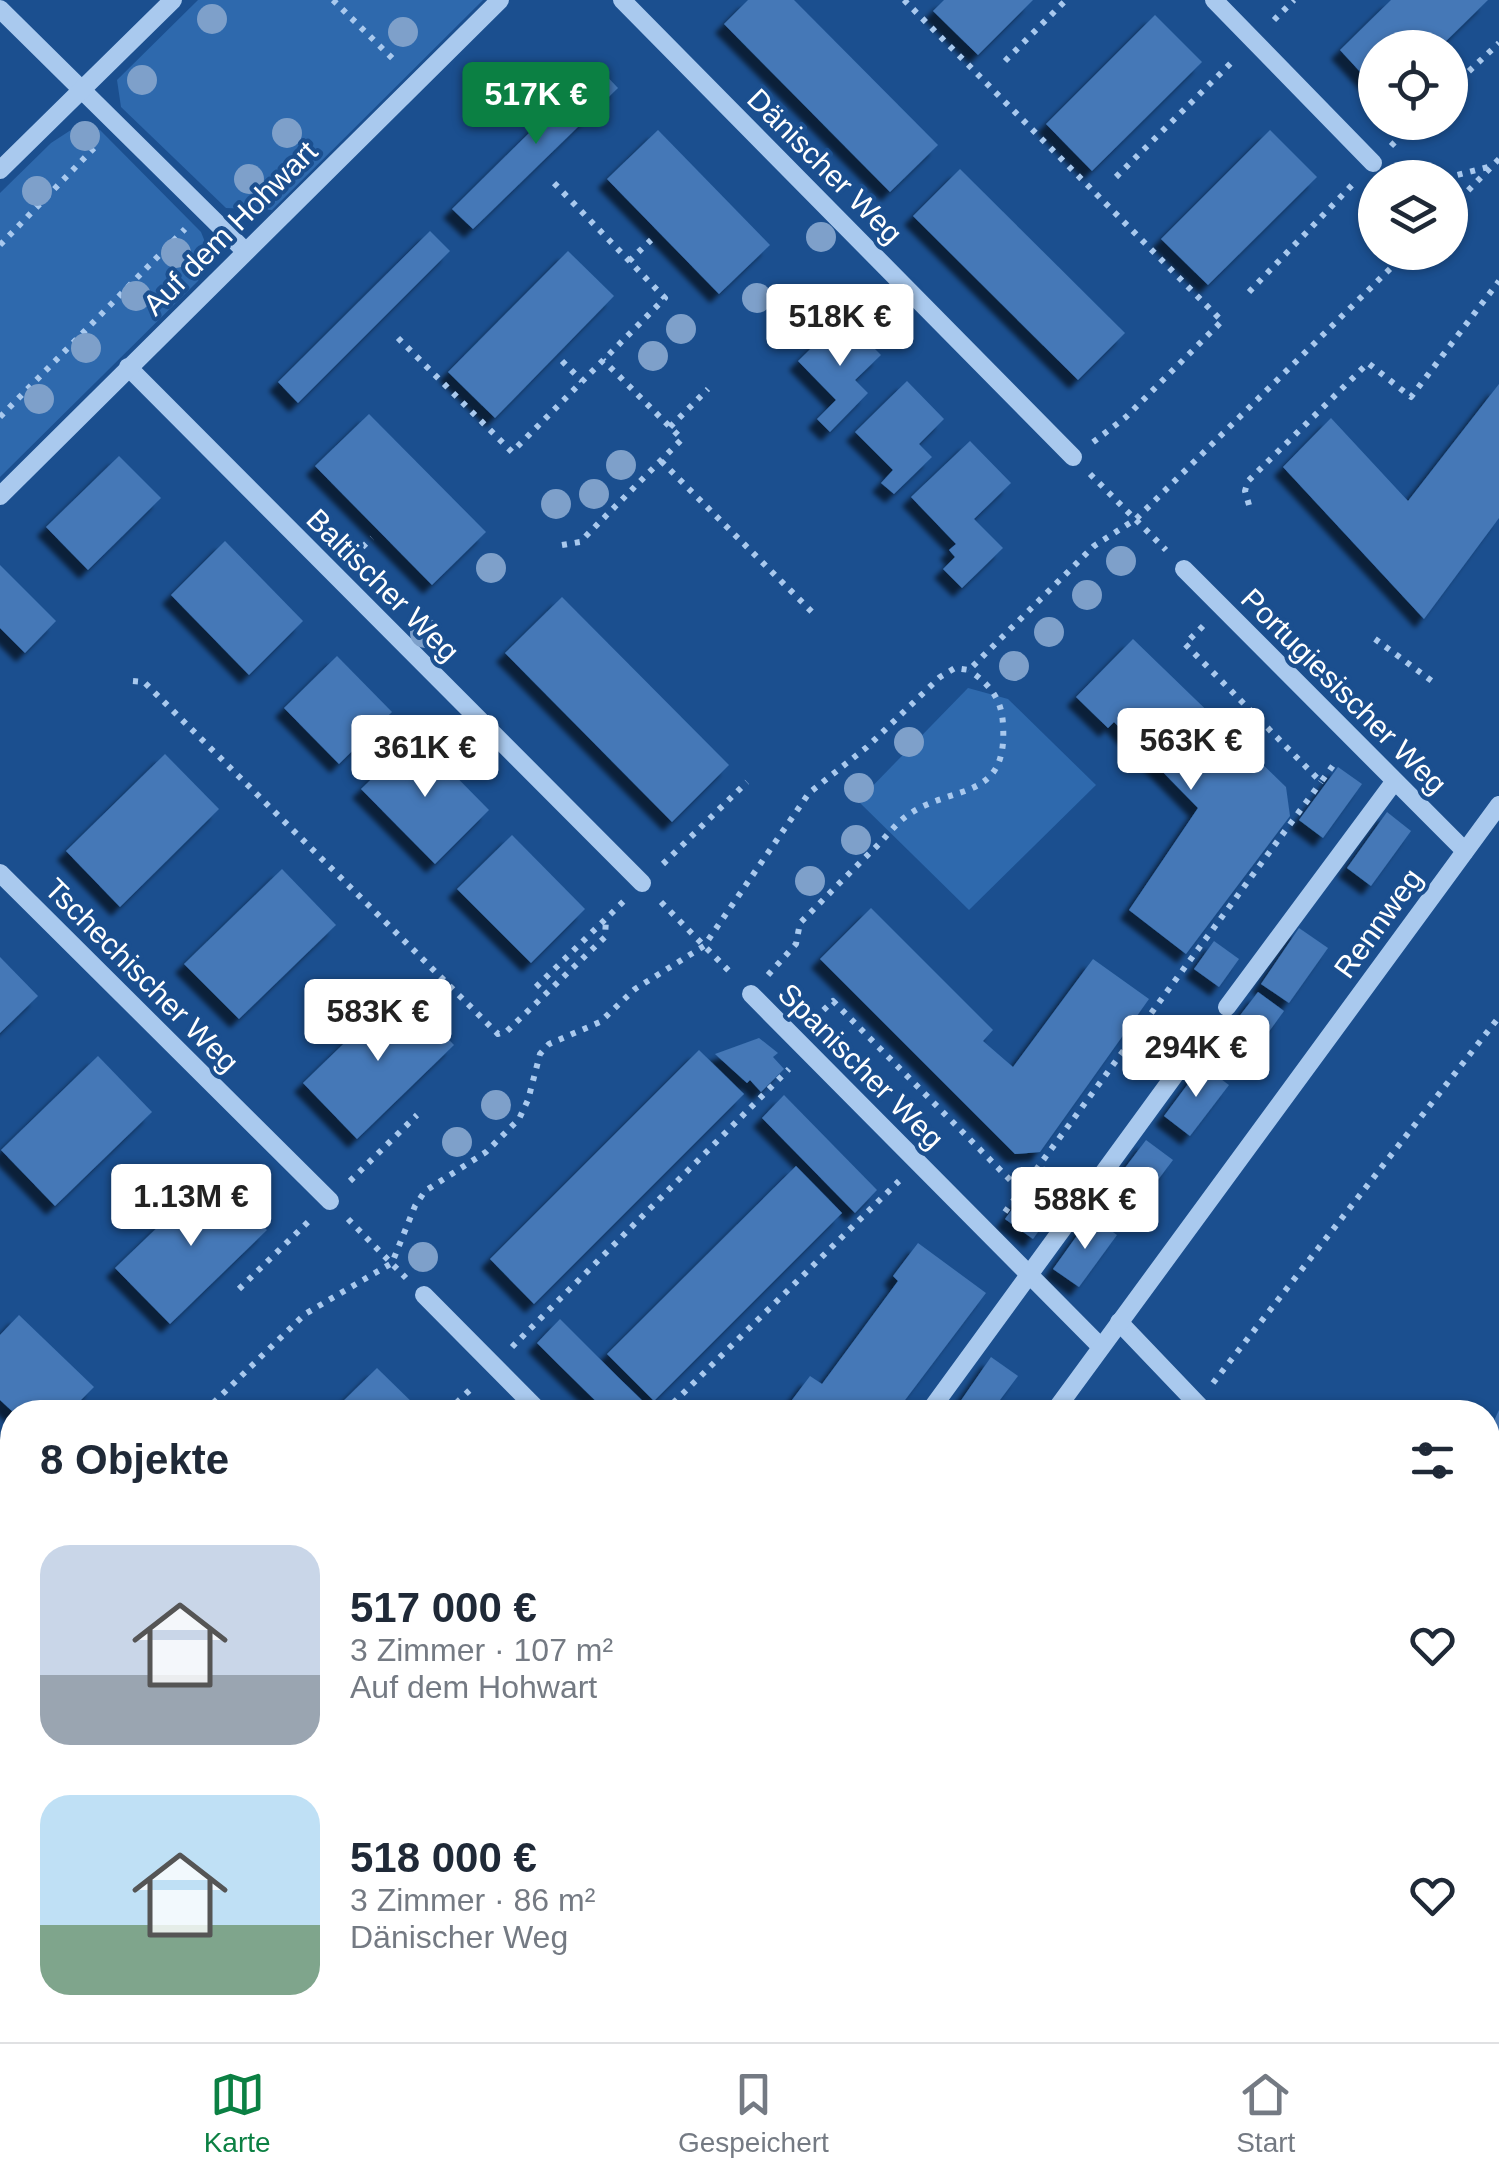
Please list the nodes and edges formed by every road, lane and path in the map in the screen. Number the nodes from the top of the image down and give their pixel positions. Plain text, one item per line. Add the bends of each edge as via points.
1 (173, 0) edge
2 (333, 0) edge
3 (500, 0) edge
4 (622, 0) edge
5 (904, 0) edge
6 (1066, 0) edge
7 (1214, 0) edge
8 (1294, 0) edge
9 (0, 10) edge
10 (1253, 41) junction
11 (1499, 42) edge
12 (1005, 61) dead end
13 (1468, 72) edge
14 (417, 83) junction
15 (80, 90) junction
16 (117, 126) junction
17 (1397, 140) edge
18 (1370, 160) edge
19 (1376, 160) edge
20 (1496, 162) edge
21 (0, 170) edge
22 (1468, 171) edge
23 (1116, 177) dead end
24 (1358, 179) edge
25 (554, 183) dead end
26 (1468, 191) edge
27 (203, 210) junction
28 (651, 240) dead end
29 (0, 245) edge
30 (245, 252) junction
31 (629, 260) junction
32 (1390, 270) edge
33 (1499, 281) edge
34 (1249, 292) dead end
35 (398, 338) dead end
36 (603, 360) junction
37 (562, 361) dead end
38 (128, 368) junction
39 (582, 381) junction
40 (708, 390) dead end
41 (0, 417) edge
42 (670, 427) junction
43 (1073, 457) junction
44 (661, 460) junction
45 (0, 496) edge
46 (1249, 506) dead end
47 (1136, 519) junction
48 (562, 546) dead end
49 (1184, 569) joint
50 (1222, 607) junction
51 (815, 615) dead end
52 (1374, 639) dead end
53 (969, 670) junction
54 (133, 681) dead end
55 (1436, 684) dead end
56 (1352, 740) junction
57 (1321, 782) junction
58 (1394, 782) junction
59 (1499, 805) edge
60 (1465, 852) junction
61 (0, 873) edge
62 (642, 883) joint
63 (606, 918) dead end
64 (704, 946) junction
65 (751, 994) junction
66 (1227, 1008) dead end
67 (1499, 1018) edge
68 (801, 1044) junction
69 (1193, 1050) dead end
70 (918, 1162) junction
71 (1021, 1191) junction
72 (330, 1201) joint
73 (988, 1233) junction
74 (392, 1263) junction
75 (1029, 1274) junction
76 (424, 1295) joint
77 (1119, 1322) junction
78 (1100, 1346) junction
79 (494, 1366) junction
80 (216, 1400) edge
81 (459, 1400) edge
82 (528, 1400) edge
83 (676, 1400) edge
84 (938, 1400) edge
85 (1062, 1400) edge
86 (1193, 1400) edge
87 (1207, 1400) edge

1 - 15 street
2 - 14 path
3 - 14 street, Auf dem Hohwart
4 - 43 street, Dänischer Weg
5 - 43 path via 1222,321 1126,417
6 - 12 path
7 - 10 street
8 - 10 path
9 - 15 street
10 - 18 street
10 - 23 path
11 - 13 path
14 - 30 street, Auf dem Hohwart
15 - 16 street
15 - 21 street
16 - 27 street
16 - 29 path
17 - 19 path
20 - 22 path
20 - 26 path
24 - 34 path
25 - 31 path
27 - 30 street
27 - 41 path
28 - 31 path
30 - 38 street, Auf dem Hohwart
31 - 36 path via 665,298
32 - 47 path
33 - 46 path via 1411,398 1368,364 1248,481
35 - 39 path via 512,452
36 - 39 path
36 - 42 path
37 - 39 path
38 - 45 street, Auf dem Hohwart
38 - 62 street, Baltischer Weg
40 - 42 path
42 - 44 path via 682,439
43 - 47 path
44 - 48 path via 580,542
44 - 51 path
47 - 49 path
47 - 53 path via 1094,546
49 - 50 street, Portugiesischer Weg
50 - 56 street, Portugiesischer Weg
50 - 57 path via 1184,644
52 - 55 path
53 - 64 path via 954,668 940,677 809,793
53 - 65 path via 1001,707 1004,740 995,770 967,792 908,815 800,923 796,944
54 - 63 path via 144,682 498,1034 605,937
56 - 57 path
56 - 58 street, Portugiesischer Weg
57 - 71 path
58 - 60 street, Portugiesischer Weg
58 - 66 street
59 - 60 street, Rennweg
60 - 77 street, Rennweg
61 - 72 street, Tschechischer Weg
62 - 64 path
64 - 65 path
64 - 74 path via 635,989 600,1022 549,1044 519,1120 486,1152 425,1191
65 - 68 street, Spanischer Weg
67 - 87 path
68 - 70 street, Spanischer Weg
68 - 71 path via 832,1000
68 - 79 path
69 - 75 street
70 - 73 street, Spanischer Weg
70 - 83 path
71 - 73 path
72 - 74 path
73 - 75 street, Spanischer Weg
74 - 76 path
74 - 80 path via 305,1314
75 - 78 street, Spanischer Weg
75 - 84 street
76 - 79 street
77 - 78 street, Rennweg
77 - 86 street
78 - 85 street, Rennweg
79 - 81 path
79 - 82 street

